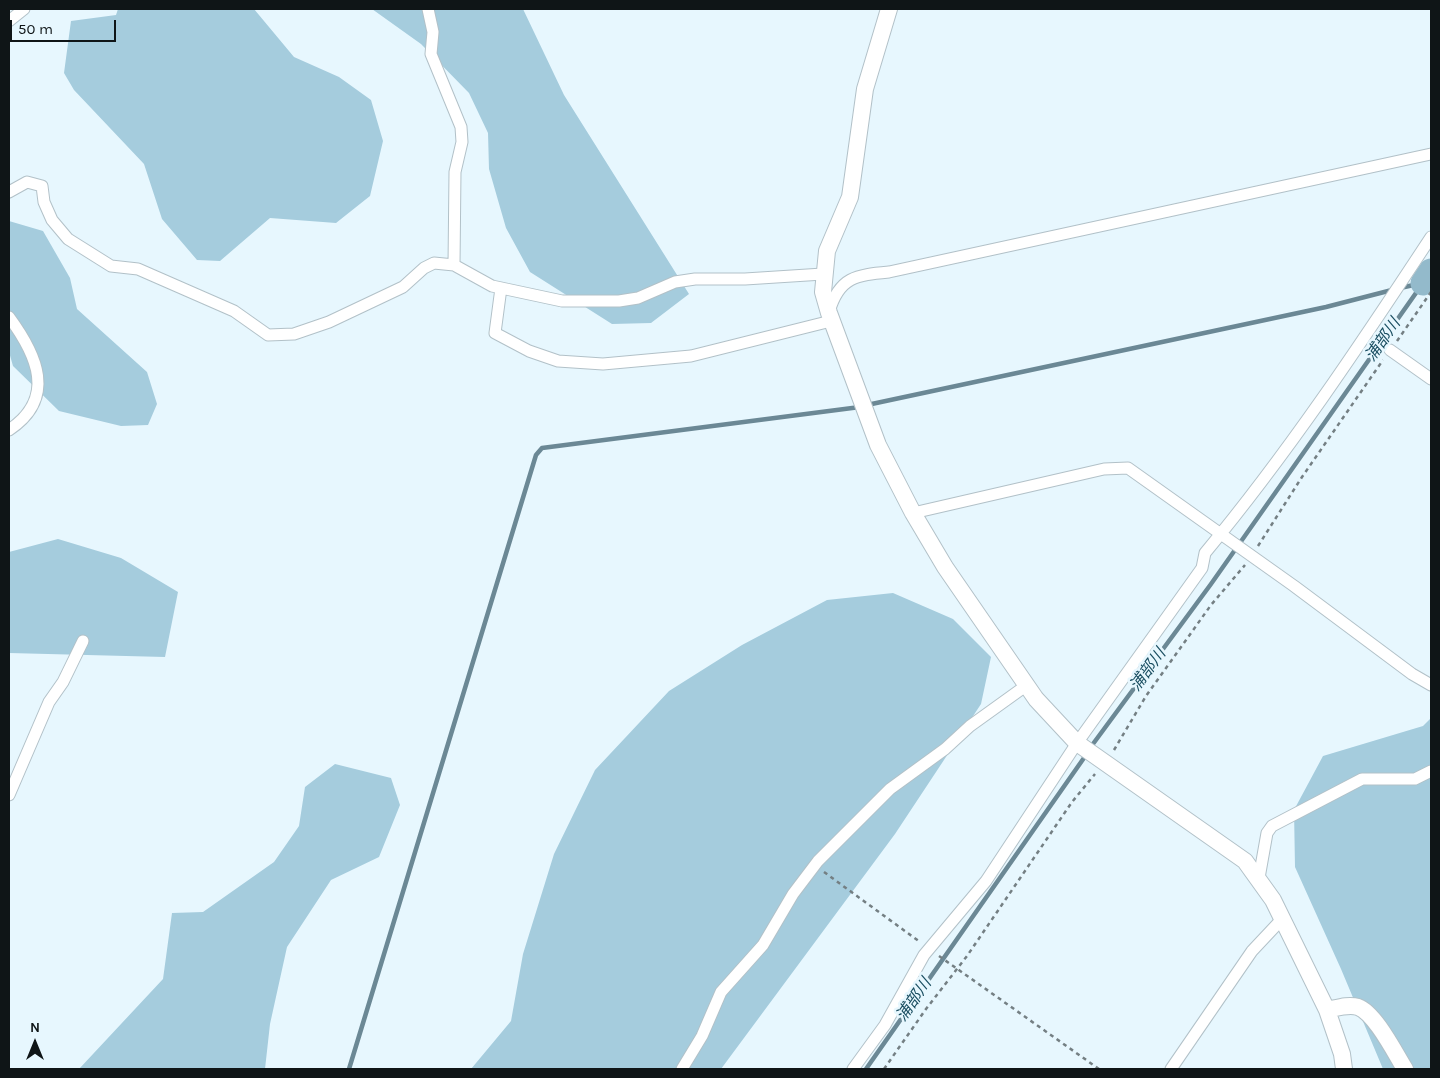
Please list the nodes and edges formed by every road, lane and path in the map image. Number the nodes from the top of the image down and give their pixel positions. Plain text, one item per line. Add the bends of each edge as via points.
1 (24, 9) edge
2 (428, 9) edge
3 (889, 9) edge
4 (9, 21) edge
5 (1431, 154) edge
6 (9, 192) edge
7 (1431, 237) edge
8 (454, 265) junction
9 (824, 274) junction
10 (501, 288) junction
11 (1431, 292) edge
12 (9, 317) edge
13 (830, 317) junction
14 (1390, 350) junction
15 (1431, 379) edge
16 (9, 430) edge
17 (914, 513) junction
18 (1221, 534) junction
19 (1252, 556) junction
20 (83, 641) dead end
21 (1026, 685) junction
22 (1431, 686) edge
23 (1077, 743) junction
24 (1107, 763) junction
25 (1431, 771) edge
26 (9, 794) edge
27 (815, 865) junction
28 (1259, 878) junction
29 (1283, 918) junction
30 (929, 949) junction
31 (957, 970) junction
32 (1327, 1010) junction
33 (682, 1069) edge
34 (853, 1069) edge
35 (884, 1069) edge
36 (1099, 1069) edge
37 (1171, 1069) edge
38 (1344, 1069) edge
39 (1405, 1069) edge

1 - 4 street
2 - 8 street via 433,32 431,54 461,127 462,142 455,172
3 - 9 street via 865,90 850,197 827,251
5 - 13 street via 889,272 863,274 849,279 834,294
6 - 8 street via 27,182 42,186 44,202 52,220 68,239 111,266 138,269 234,311 268,335 294,334 329,322 403,287 434,263
7 - 18 street via 1378,319
8 - 10 street
9 - 10 street via 694,279 619,301 562,301
9 - 13 street via 823,292
10 - 13 street via 494,333 558,361 603,364 691,356
11 - 14 path
12 - 16 street via 38,369 38,388 32,406 23,420
13 - 17 street via 878,445
14 - 15 street
14 - 19 path
17 - 18 street via 1104,469 1128,468
17 - 21 street via 945,566
18 - 19 street
18 - 23 street via 1206,553 1202,568
19 - 22 street
19 - 24 path via 1211,605 1146,696
20 - 26 street via 50,702
21 - 23 street
21 - 27 street via 890,789
23 - 24 street
23 - 30 street via 986,882
24 - 28 street via 1245,860
24 - 31 path via 1072,802
25 - 28 street via 1416,779 1362,779 1272,826 1267,833
27 - 30 path
27 - 33 street via 793,894 763,945 721,992 702,1036
28 - 29 street
29 - 32 street
29 - 37 street via 1252,951
30 - 31 path
30 - 34 street via 885,1025
31 - 35 path
31 - 36 path
32 - 38 street
32 - 39 street via 1350,1006 1370,1014

